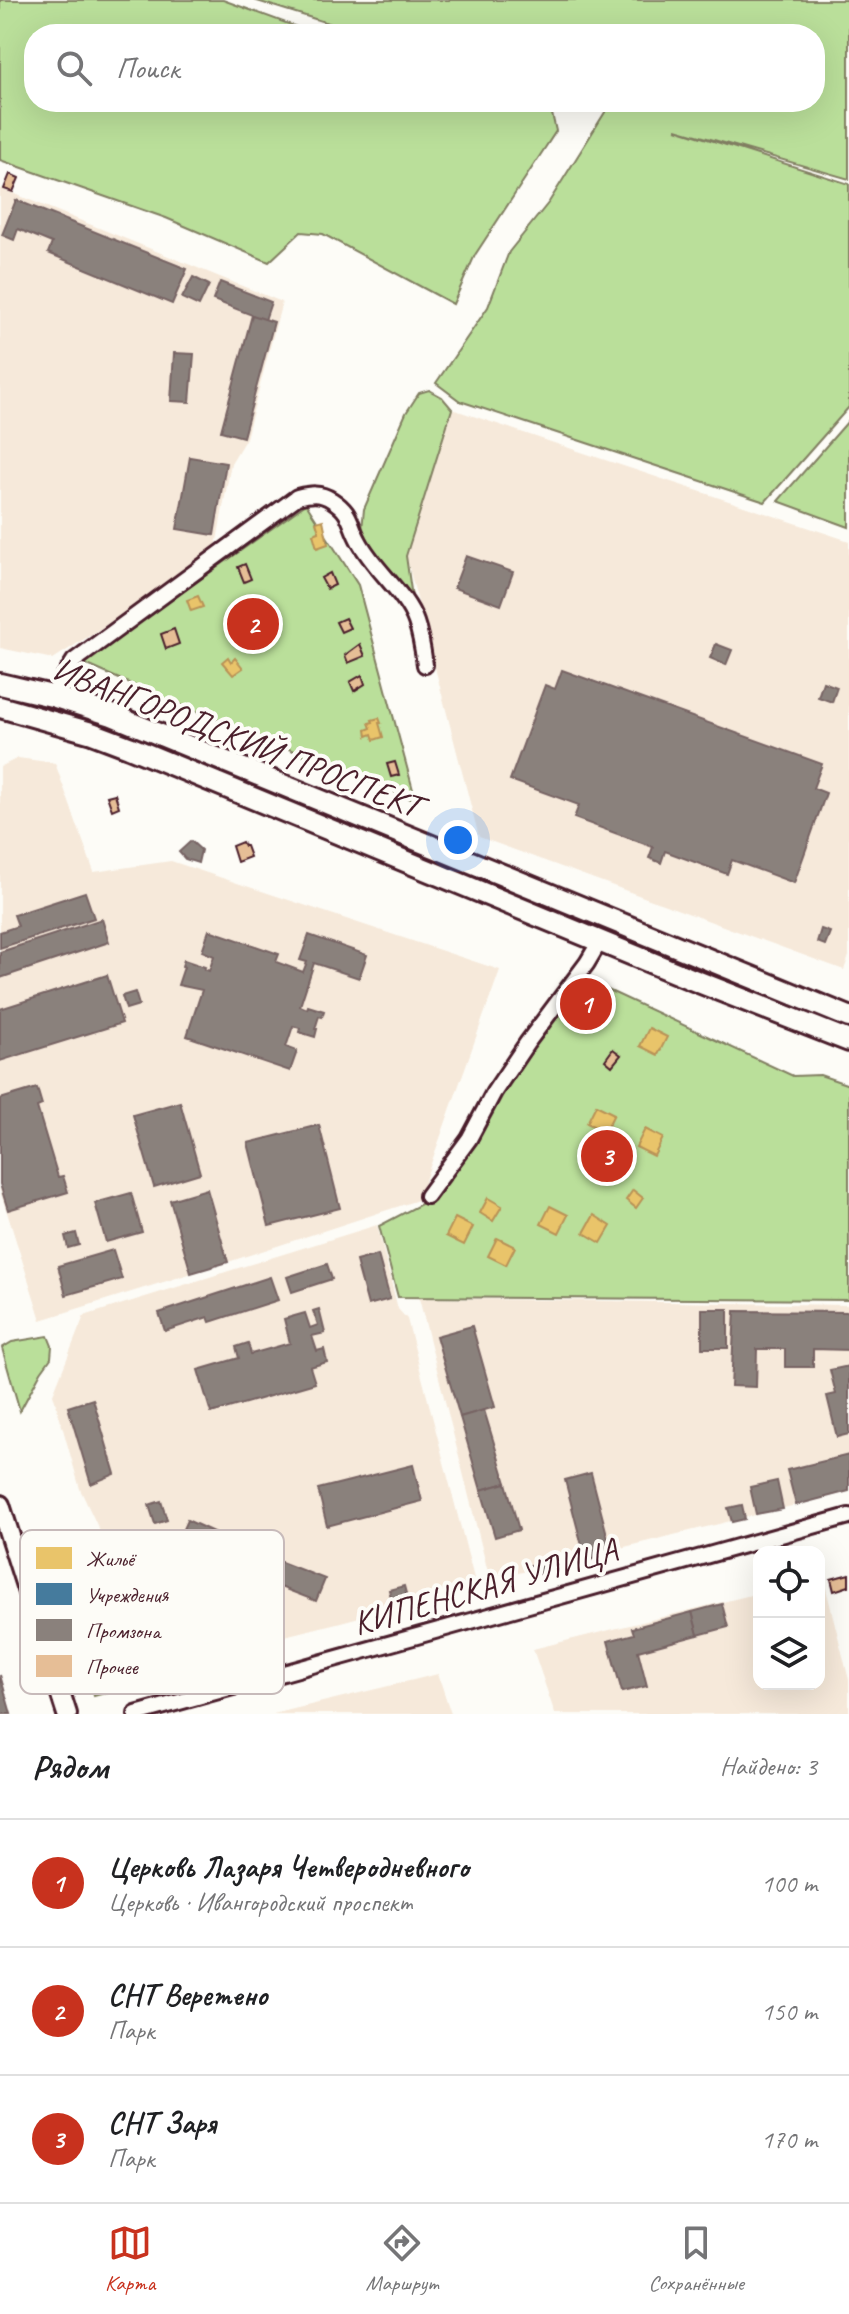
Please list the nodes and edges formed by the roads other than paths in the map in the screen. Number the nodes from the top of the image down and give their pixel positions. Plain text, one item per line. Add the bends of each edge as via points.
1 (425, 665) dead end
2 (0, 684) edge
3 (52, 696) junction
4 (0, 707) edge
5 (600, 941) junction
6 (849, 1017) edge
7 (849, 1041) edge
8 (427, 1196) dead end
9 (0, 1505) edge
10 (849, 1516) edge
11 (20, 1567) edge
12 (284, 1673) edge
13 (61, 1694) edge
14 (208, 1694) edge
15 (67, 1714) edge
16 (136, 1714) edge

1 - 3 street via 409,607 366,553 350,517 331,499 315,493 297,497 74,661
2 - 3 highway, ИВАНГОРОДСКИЙ ПРОСПЕКТ
3 - 6 highway, ИВАНГОРОДСКИЙ ПРОСПЕКТ via 112,715
4 - 5 highway, ИВАНГОРОДСКИЙ ПРОСПЕКТ via 129,747
5 - 7 highway, ИВАНГОРОДСКИЙ ПРОСПЕКТ
5 - 8 street
9 - 11 main road
10 - 12 street, КИПЕНСКАЯ УЛИЦА
13 - 15 main road
14 - 16 street, КИПЕНСКАЯ УЛИЦА

